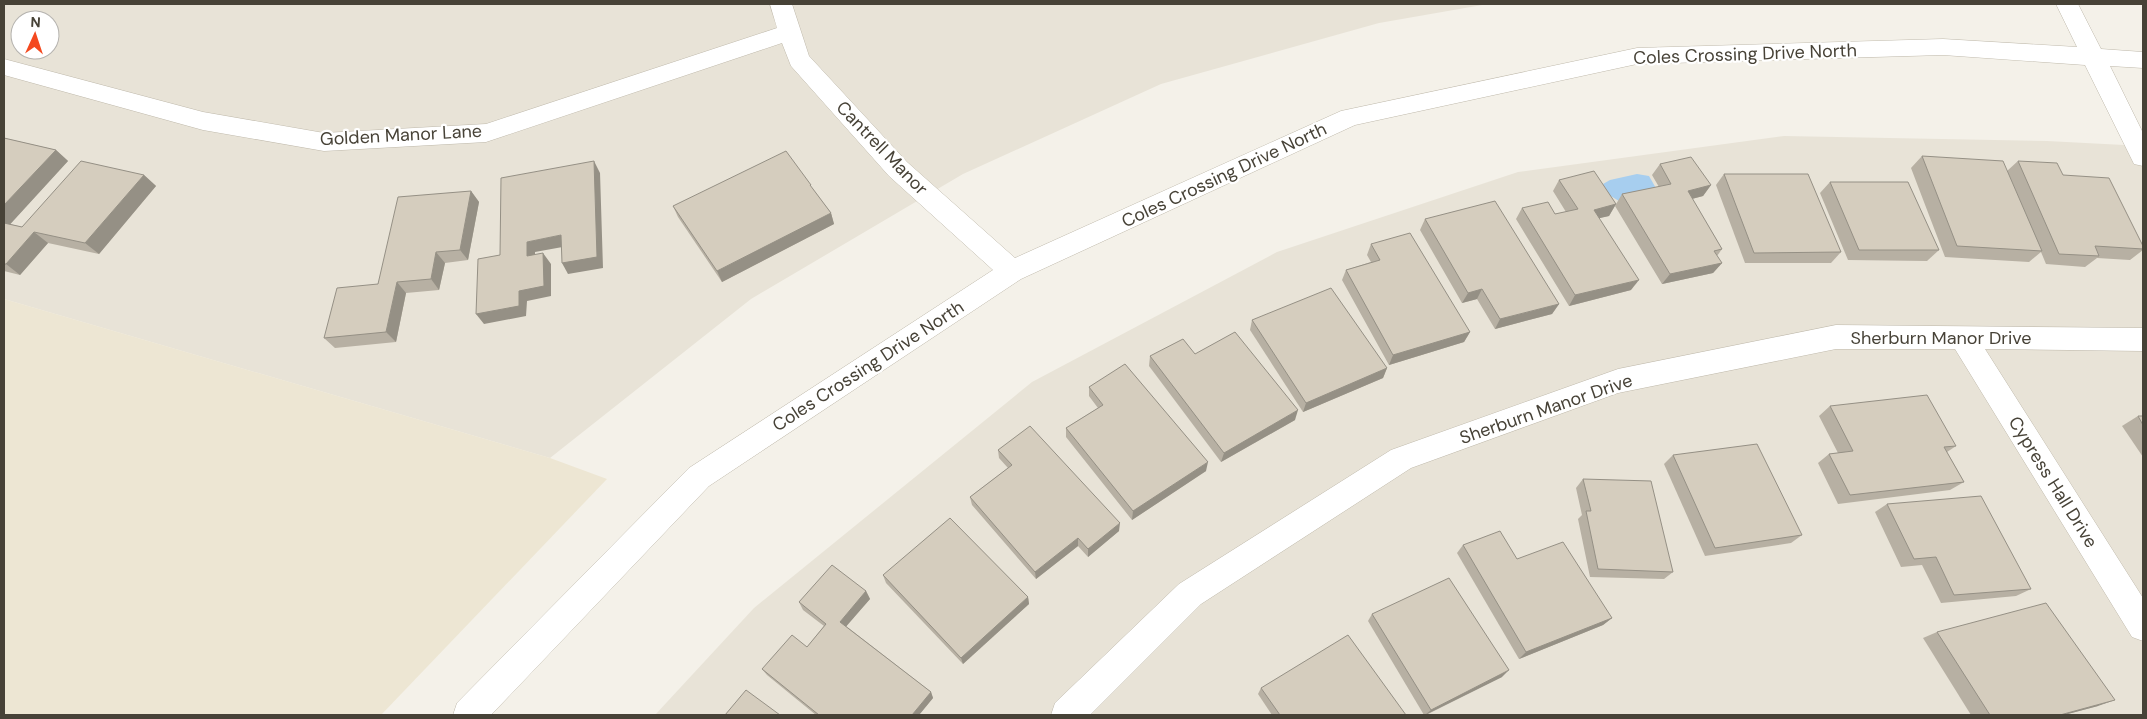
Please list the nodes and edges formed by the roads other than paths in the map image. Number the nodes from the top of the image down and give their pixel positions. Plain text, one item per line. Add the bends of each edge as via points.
1 (781, 4) edge
2 (2067, 4) edge
3 (790, 32) junction
4 (2093, 57) junction
5 (2143, 60) edge
6 (4, 67) edge
7 (2143, 157) edge
8 (1012, 271) junction
9 (1962, 338) junction
10 (2143, 339) edge
11 (2143, 626) edge
12 (469, 715) edge
13 (1067, 715) edge

1 - 3 street, Cantrell Manor
2 - 4 street
3 - 6 street, Golden Manor Lane via 486,133 324,142 203,121
3 - 8 street, Cantrell Manor via 799,60 898,169
4 - 5 street, Coles Crossing Drive North
4 - 7 street
4 - 8 street, Coles Crossing Drive North via 1943,47 1637,56 1350,117
8 - 12 street, Coles Crossing Drive North via 699,477
9 - 10 street, Sherburn Manor Drive
9 - 11 street, Cypress Hall Drive
9 - 13 street, Sherburn Manor Drive via 1836,337 1618,381 1401,459 1190,594

